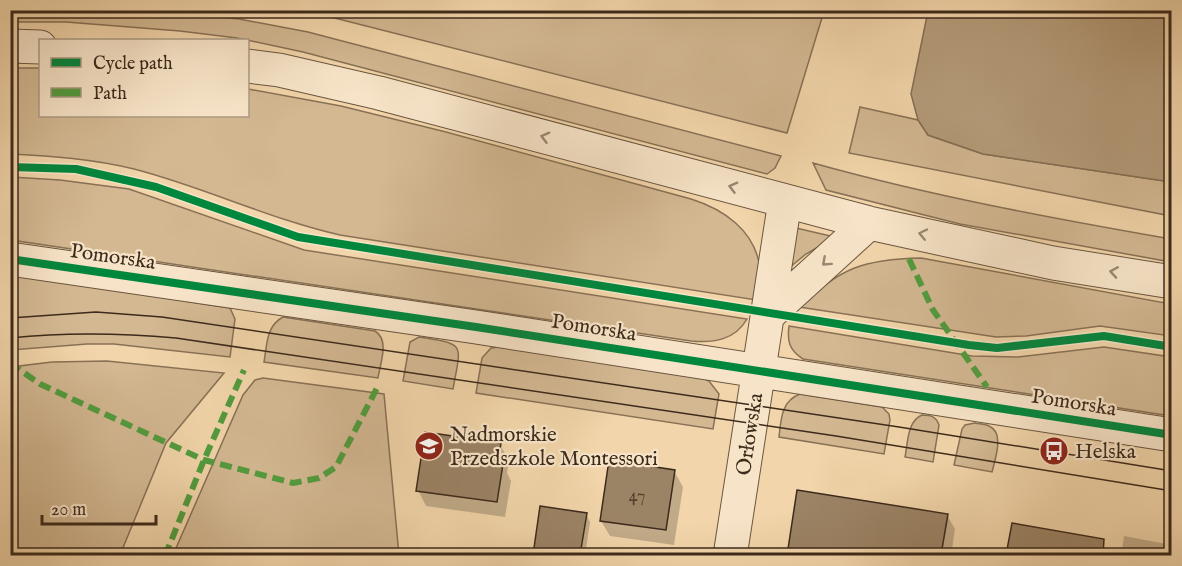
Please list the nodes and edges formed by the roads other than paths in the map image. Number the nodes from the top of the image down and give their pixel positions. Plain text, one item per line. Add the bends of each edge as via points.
1 (10, 46) edge
2 (39, 47) edge
3 (249, 66) edge
4 (785, 201) junction
5 (869, 223) junction
6 (10, 259) edge
7 (1172, 282) edge
8 (770, 312) junction
9 (759, 370) junction
10 (1172, 435) edge
11 (730, 555) edge

1 - 2 street
4 -> 3 street via 380,93
4 - 5 street
4 - 8 street, Orłowska
7 -> 5 street via 1053,262
5 -> 8 street
6 - 9 street, Pomorska
8 - 9 street, Orłowska
9 - 10 street, Pomorska
9 - 11 street, Orłowska

